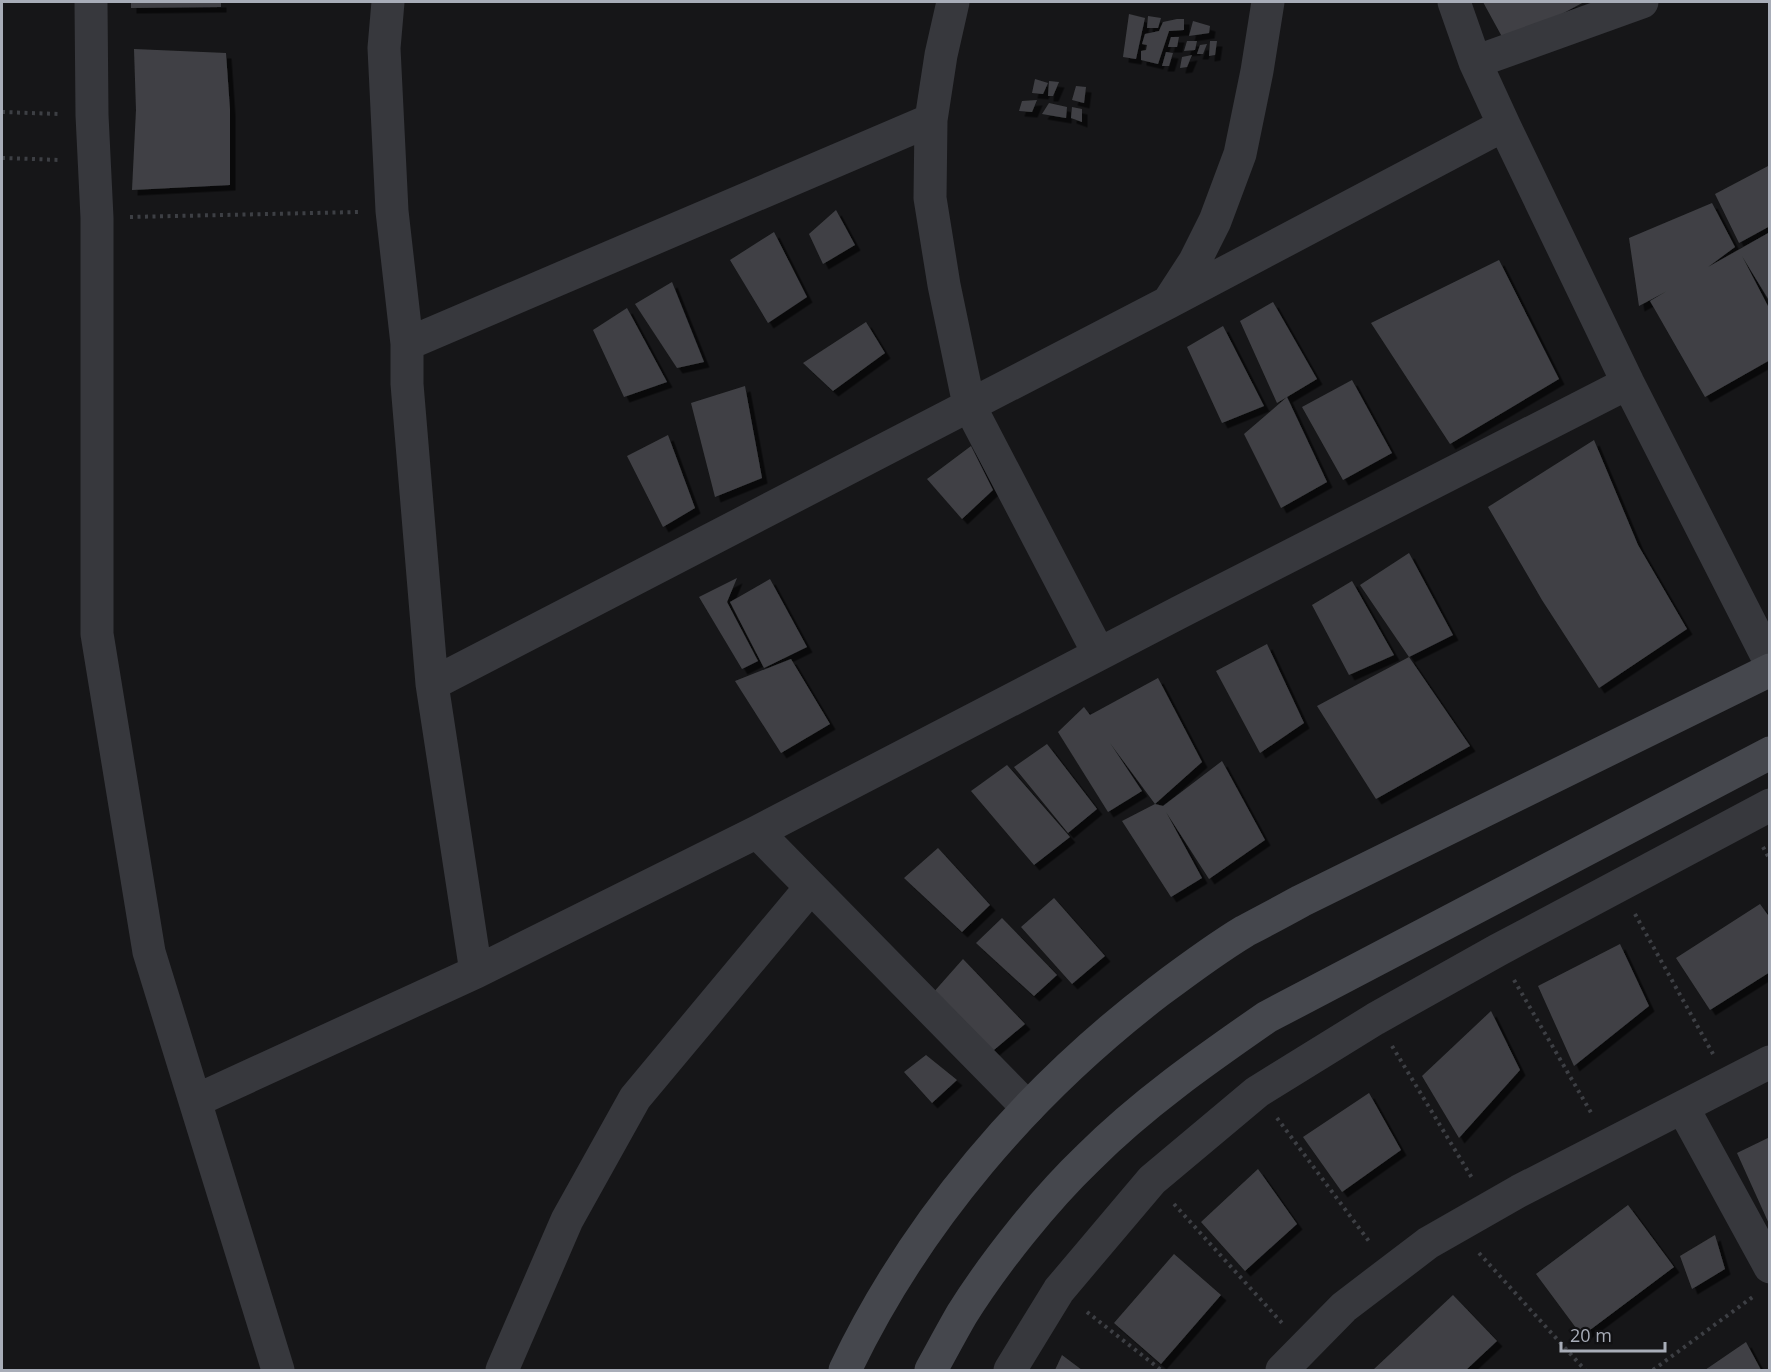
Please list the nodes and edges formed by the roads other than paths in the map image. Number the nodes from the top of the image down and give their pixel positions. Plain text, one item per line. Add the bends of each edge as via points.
1 (91, 2) edge
2 (388, 2) edge
3 (953, 2) edge
4 (1268, 2) edge
5 (1454, 2) edge
6 (1642, 2) edge
7 (1475, 62) junction
8 (931, 120) junction
9 (1504, 125) junction
10 (1169, 302) junction
11 (407, 344) junction
12 (1628, 383) junction
13 (969, 405) junction
14 (1099, 654) junction
15 (1770, 662) edge
16 (1770, 670) edge
17 (432, 684) junction
18 (1770, 753) edge
19 (1770, 805) edge
20 (757, 832) junction
21 (811, 887) junction
22 (476, 972) junction
23 (1770, 1062) edge
24 (195, 1101) junction
25 (1028, 1108) junction
26 (1683, 1108) junction
27 (1765, 1279) edge
28 (278, 1371) edge
29 (502, 1371) edge
30 (845, 1371) edge
31 (931, 1371) edge
32 (1010, 1371) edge
33 (1282, 1371) edge

1 - 24 street via 97,218 97,634 149,952
2 - 11 street via 384,48 392,211
3 - 8 street
4 - 10 street via 1240,153 1215,221
5 - 7 street
6 - 7 street
7 - 9 street
8 - 11 street
8 - 13 street via 930,198
9 - 10 street
9 - 12 street
10 - 13 street
11 - 17 street
12 - 14 street
12 - 15 street
13 - 14 street
13 - 17 street
14 - 20 street
16 - 25 street via 1244,932 1123,1019
17 - 22 street
18 - 31 street via 1267,1017 1203,1060 1087,1158 1042,1207 962,1314
19 - 32 street via 1498,950 1257,1092 1152,1180 1059,1290
20 - 21 street
20 - 22 street
21 - 25 street
21 - 29 street via 635,1098 567,1220
22 - 24 street
23 - 26 street
24 - 28 street
25 - 30 street via 978,1164 924,1235
26 - 27 street
26 - 33 street via 1428,1243 1344,1307

